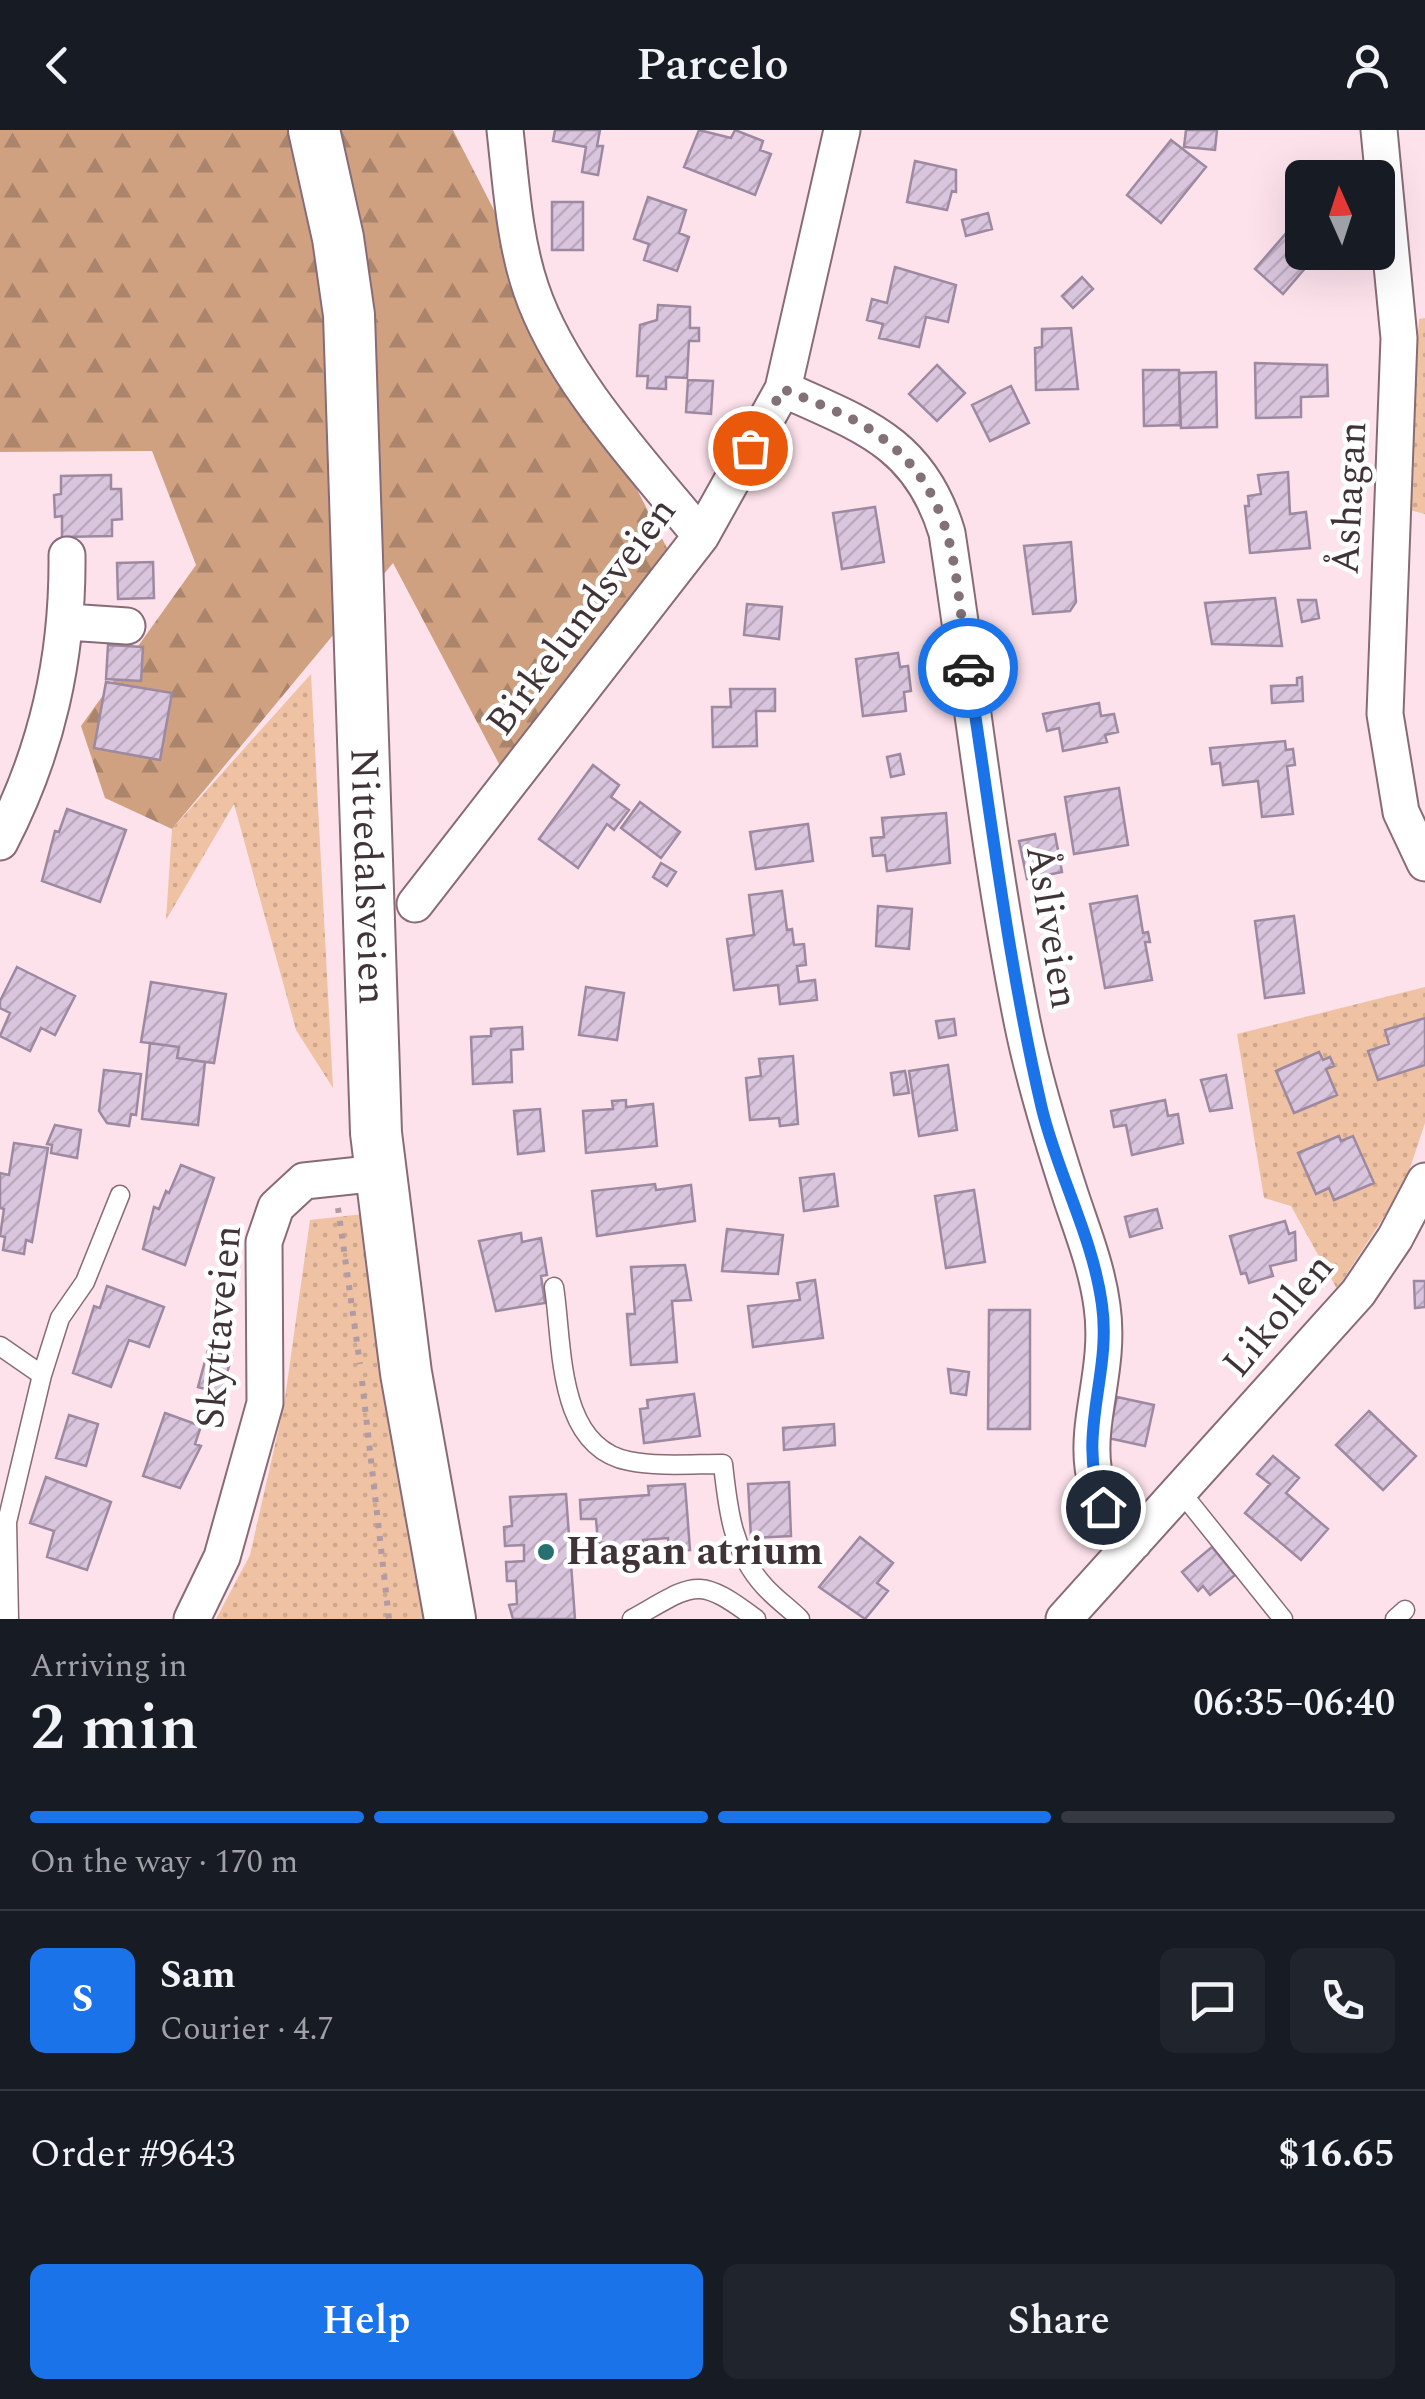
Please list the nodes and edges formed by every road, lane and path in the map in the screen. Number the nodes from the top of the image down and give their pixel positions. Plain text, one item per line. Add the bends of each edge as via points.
1 (314, 130) edge
2 (505, 130) edge
3 (842, 130) edge
4 (1379, 130) edge
5 (783, 389) junction
6 (701, 536) junction
7 (67, 556) dead end
8 (68, 622) junction
9 (128, 626) dead end
10 (0, 842) edge
11 (1425, 863) edge
12 (415, 904) dead end
13 (379, 1173) junction
14 (1425, 1181) edge
15 (120, 1195) dead end
16 (338, 1206) dead end
17 (554, 1287) dead end
18 (0, 1346) edge
19 (42, 1375) junction
20 (1181, 1492) junction
21 (1134, 1542) junction
22 (9, 1619) edge
23 (192, 1619) edge
24 (388, 1619) edge
25 (450, 1619) edge
26 (632, 1619) edge
27 (756, 1619) edge
28 (800, 1619) edge
29 (1064, 1619) edge
30 (1283, 1619) edge

1 - 13 main road, Nittedalsveien via 350,328
2 - 6 street via 531,291 564,355 622,440
3 - 5 street, Birkelundsveien
4 - 11 street, Åshagan via 1399,338 1384,714 1402,812
5 - 6 street, Birkelundsveien
5 - 21 street, Åsliveien via 866,427 916,466 936,495 1022,1021 1103,1308 1090,1467 1103,1507
6 - 12 street, Birkelundsveien
7 - 8 street
8 - 9 street
8 - 10 street via 30,784
13 - 23 street, Skyttaveien via 304,1181 276,1207 264,1242 265,1403 222,1557
13 - 25 main road, Nittedalsveien
14 - 20 street, Likollen via 1358,1292
15 - 19 lane via 85,1282 60,1318
16 - 24 path
17 - 28 lane via 573,1416 594,1445 626,1461 723,1464 729,1522 743,1558
18 - 19 lane
19 - 22 lane via 6,1522
20 - 21 street, Likollen
20 - 30 lane
21 - 29 street, Likollen
26 - 27 lane via 694,1586 717,1590

